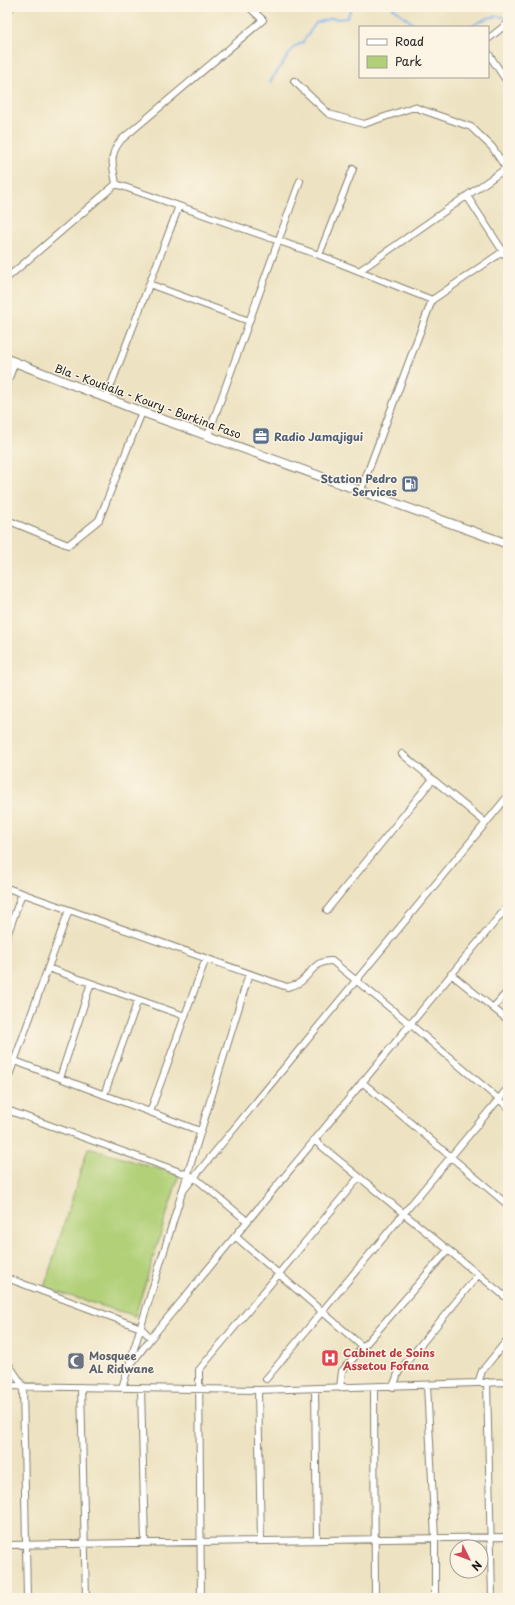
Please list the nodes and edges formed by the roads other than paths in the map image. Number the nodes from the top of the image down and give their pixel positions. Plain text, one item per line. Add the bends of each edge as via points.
1 (11, 7) edge
2 (249, 7) edge
3 (7, 12) edge
4 (508, 23) edge
5 (489, 38) edge
6 (489, 54) edge
7 (294, 81) dead end
8 (508, 83) edge
9 (507, 168) edge
10 (353, 170) dead end
11 (300, 181) dead end
12 (116, 184) junction
13 (467, 196) junction
14 (179, 206) junction
15 (278, 241) junction
16 (506, 250) edge
17 (319, 255) junction
18 (508, 259) edge
19 (359, 271) junction
20 (7, 278) edge
21 (149, 284) junction
22 (432, 300) junction
23 (249, 321) junction
24 (11, 361) edge
25 (7, 383) edge
26 (106, 398) junction
27 (142, 412) junction
28 (208, 435) junction
29 (360, 490) junction
30 (7, 520) edge
31 (508, 544) edge
32 (402, 754) dead end
33 (433, 780) junction
34 (508, 796) edge
35 (486, 823) junction
36 (7, 888) edge
37 (22, 893) junction
38 (508, 906) edge
39 (69, 910) junction
40 (327, 910) dead end
41 (7, 936) edge
42 (206, 958) junction
43 (48, 968) junction
44 (249, 974) junction
45 (451, 974) junction
46 (356, 981) junction
47 (91, 983) junction
48 (508, 991) edge
49 (138, 1000) junction
50 (493, 1008) junction
51 (185, 1016) junction
52 (508, 1020) edge
53 (410, 1024) junction
54 (7, 1058) edge
55 (14, 1061) junction
56 (60, 1078) junction
57 (7, 1081) edge
58 (362, 1082) junction
59 (508, 1088) edge
60 (104, 1095) junction
61 (499, 1099) junction
62 (508, 1107) edge
63 (7, 1110) edge
64 (150, 1112) junction
65 (200, 1131) junction
66 (314, 1140) junction
67 (450, 1156) junction
68 (187, 1174) junction
69 (194, 1177) junction
70 (359, 1177) junction
71 (182, 1192) junction
72 (508, 1205) edge
73 (403, 1213) junction
74 (247, 1221) junction
75 (235, 1236) junction
76 (448, 1250) junction
77 (279, 1274) junction
78 (478, 1275) junction
79 (7, 1278) edge
80 (508, 1300) edge
81 (322, 1311) junction
82 (140, 1328) junction
83 (151, 1338) junction
84 (508, 1339) edge
85 (364, 1347) junction
86 (7, 1362) edge
87 (128, 1368) junction
88 (266, 1379) dead end
89 (487, 1382) junction
90 (508, 1382) edge
91 (478, 1383) junction
92 (427, 1385) junction
93 (7, 1386) edge
94 (23, 1386) junction
95 (81, 1387) junction
96 (374, 1387) junction
97 (393, 1387) junction
98 (122, 1388) junction
99 (141, 1388) junction
100 (340, 1388) junction
101 (200, 1389) junction
102 (315, 1389) junction
103 (258, 1390) junction
104 (491, 1537) junction
105 (508, 1537) edge
106 (435, 1538) junction
107 (374, 1539) junction
108 (317, 1540) junction
109 (261, 1541) junction
110 (201, 1542) junction
111 (145, 1543) junction
112 (85, 1544) junction
113 (7, 1545) edge
114 (26, 1545) junction
115 (27, 1598) edge
116 (86, 1598) edge
117 (201, 1598) edge
118 (375, 1598) edge
119 (435, 1598) edge
120 (492, 1598) edge

1 - 3 street
2 - 12 street via 263,20 121,140 112,158
4 - 5 street
6 - 8 street
7 - 9 street via 329,114 364,124 414,107 471,127 492,146
9 - 13 street
10 - 17 street
11 - 15 street
12 - 14 street
12 - 20 street
13 - 16 street
13 - 19 street
14 - 15 street
14 - 21 street
15 - 17 street
15 - 23 street
16 - 18 street
16 - 22 street
17 - 19 street
19 - 22 street
21 - 23 street
21 - 26 street
22 - 29 street
23 - 28 street
24 - 25 street
24 - 26 main road, Bla - Koutiala - Koury - Burkina Faso
26 - 27 main road, Bla - Koutiala - Koury - Burkina Faso
27 - 28 main road, Bla - Koutiala - Koury - Burkina Faso
27 - 30 street via 99,520 68,545
28 - 29 main road, Bla - Koutiala - Koury - Burkina Faso
29 - 31 main road, Bla - Koutiala - Koury - Burkina Faso
32 - 33 street
33 - 35 street
33 - 40 street
34 - 35 street
35 - 46 street
36 - 37 street
37 - 39 street
37 - 41 street
38 - 45 street
39 - 42 street
39 - 43 street
42 - 44 street
42 - 51 street
43 - 47 street
43 - 55 street
44 - 46 street via 287,987 298,984 324,961 332,962
44 - 65 street
45 - 50 street
45 - 53 street
46 - 53 street
46 - 69 street
47 - 49 street
47 - 56 street
48 - 50 street
49 - 51 street
49 - 60 street
50 - 52 street
51 - 64 street
53 - 58 street
53 - 61 street
54 - 55 street
55 - 56 street
55 - 57 street
56 - 60 street
58 - 66 street
58 - 67 street
59 - 61 street
60 - 64 street
61 - 62 street
61 - 67 street
63 - 68 street
64 - 65 street
65 - 68 street
66 - 70 street
66 - 74 street
67 - 72 street
67 - 73 street
68 - 69 street
68 - 71 street
69 - 71 street
69 - 74 street
70 - 73 street
70 - 77 street
71 - 82 street
73 - 76 street
73 - 81 street
74 - 75 street
75 - 77 street
75 - 83 street
76 - 78 street
76 - 85 street
77 - 81 street
77 - 101 street via 199,1370
78 - 80 street
78 - 97 street via 399,1372
79 - 82 street
81 - 85 street
81 - 88 street
82 - 83 street
82 - 87 street
83 - 87 street
84 - 91 street via 482,1371
85 - 100 street via 342,1371
86 - 94 street
87 - 98 street
89 - 90 street
89 - 91 street
89 - 104 street
91 - 92 street
92 - 97 street
92 - 106 street
93 - 94 street
94 - 95 street
94 - 114 street
95 - 98 street
95 - 112 street
96 - 97 street
96 - 100 street
96 - 107 street
98 - 99 street
99 - 101 street
99 - 111 street
100 - 102 street
101 - 103 street
101 - 110 street
102 - 103 street
102 - 108 street
103 - 109 street
104 - 105 street
104 - 106 street
104 - 120 street
106 - 107 street
106 - 119 street
107 - 108 street
107 - 118 street
108 - 109 street
109 - 110 street
110 - 111 street
110 - 117 street
111 - 112 street
112 - 114 street
112 - 116 street
113 - 114 street
114 - 115 street

